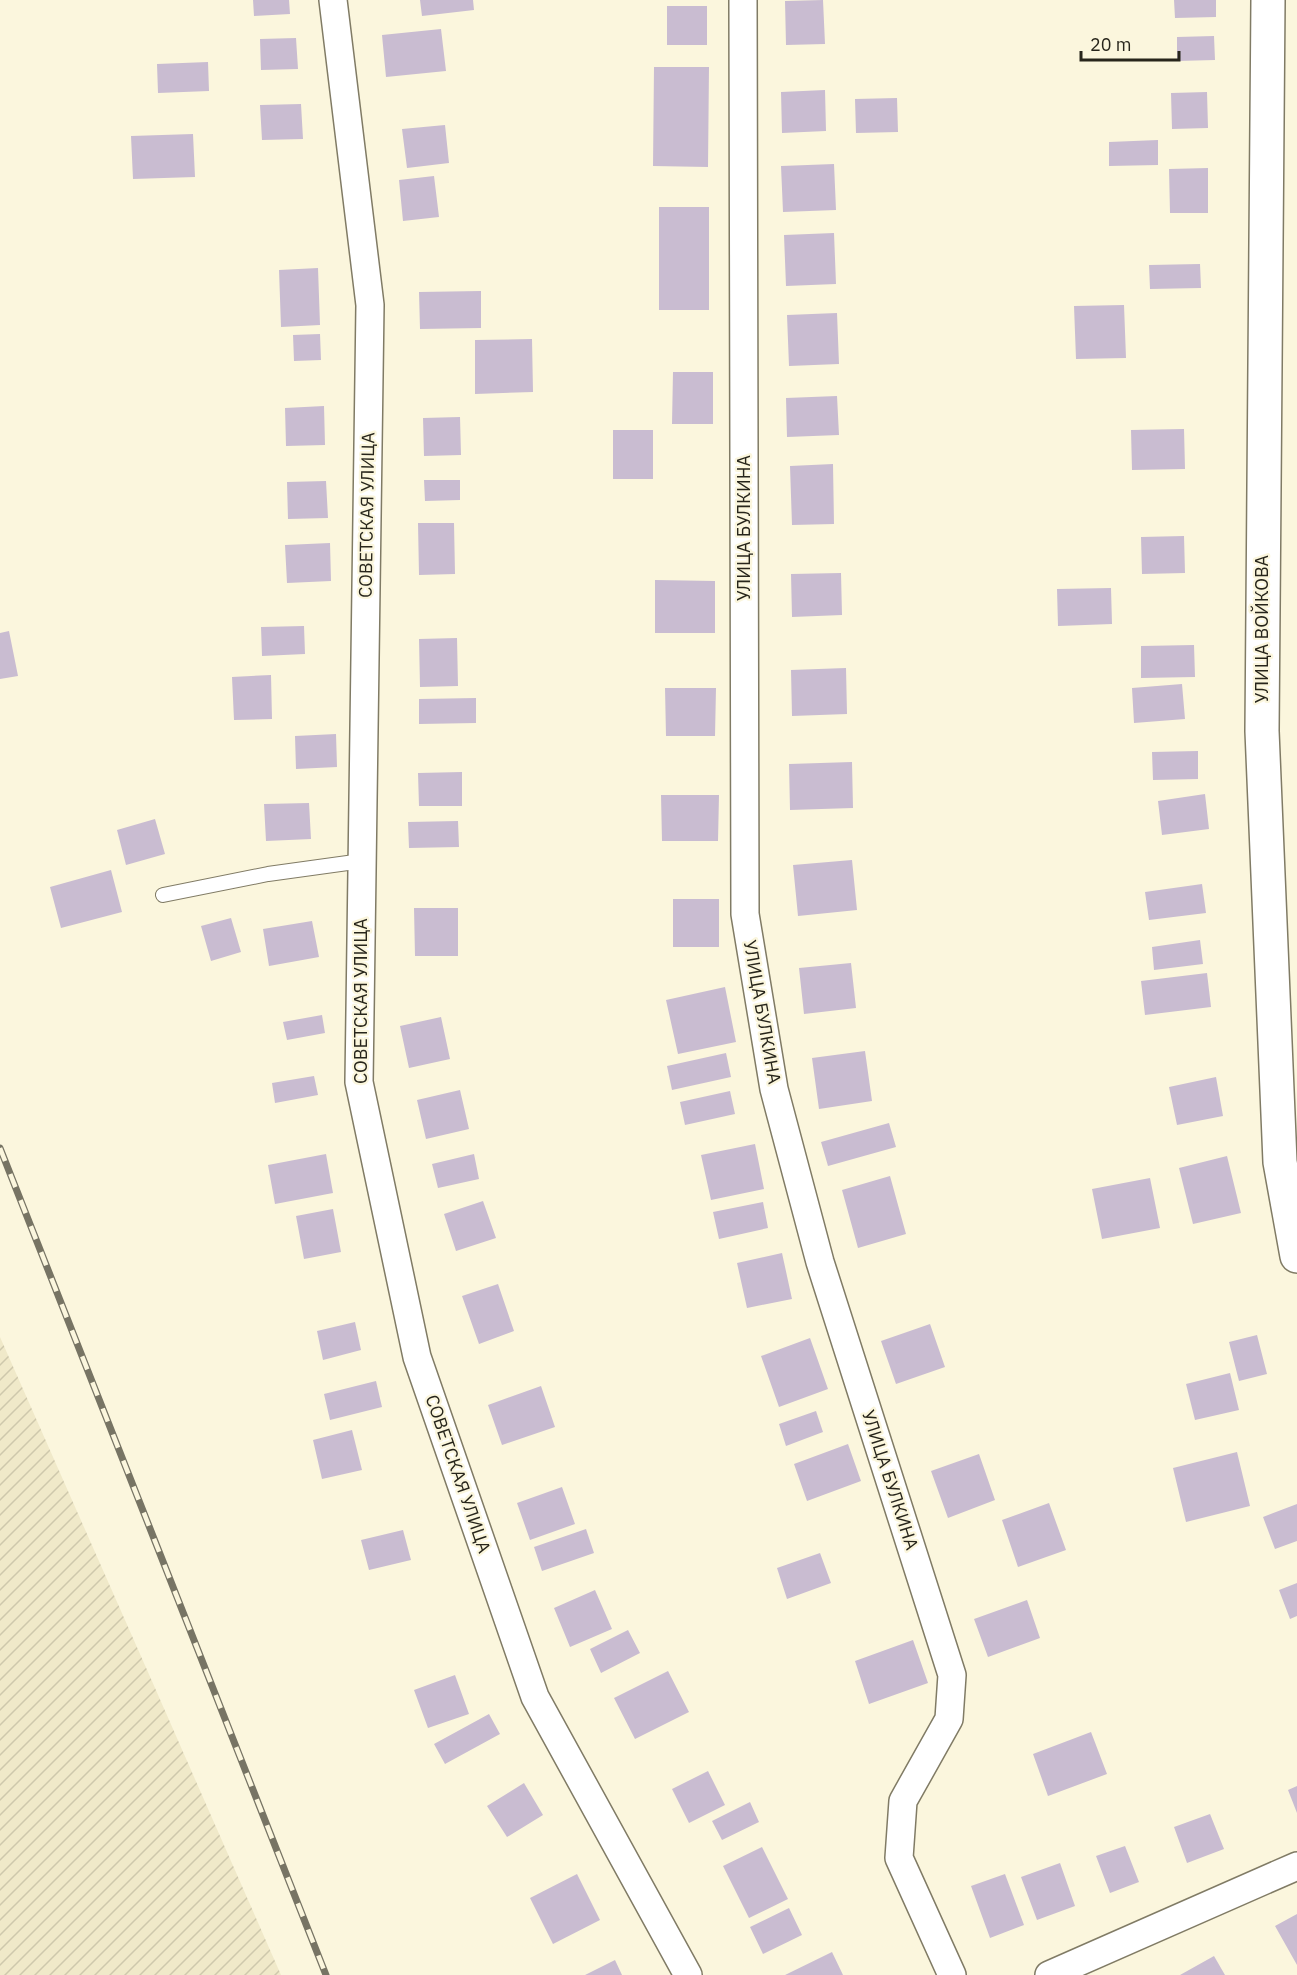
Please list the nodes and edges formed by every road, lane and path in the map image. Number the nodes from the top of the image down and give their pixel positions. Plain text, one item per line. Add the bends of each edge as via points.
1 (333, 0) edge
2 (743, 0) edge
3 (1268, 0) edge
4 (362, 861) junction
5 (163, 894) dead end
6 (1297, 1256) edge
7 (1297, 1866) edge
8 (688, 1975) edge
9 (952, 1975) edge
10 (1049, 1975) edge

1 - 4 street, СОВЕТСКАЯ УЛИЦА via 370,305
2 - 9 street, УЛИЦА БУЛКИНА via 745,914 774,1089 817,1250 952,1675 949,1719 903,1801 899,1858
3 - 6 main road, УЛИЦА ВОЙКОВА via 1262,731 1280,1162
4 - 5 lane
4 - 8 street, СОВЕТСКАЯ УЛИЦА via 359,1082 417,1357 535,1697
7 - 10 street

